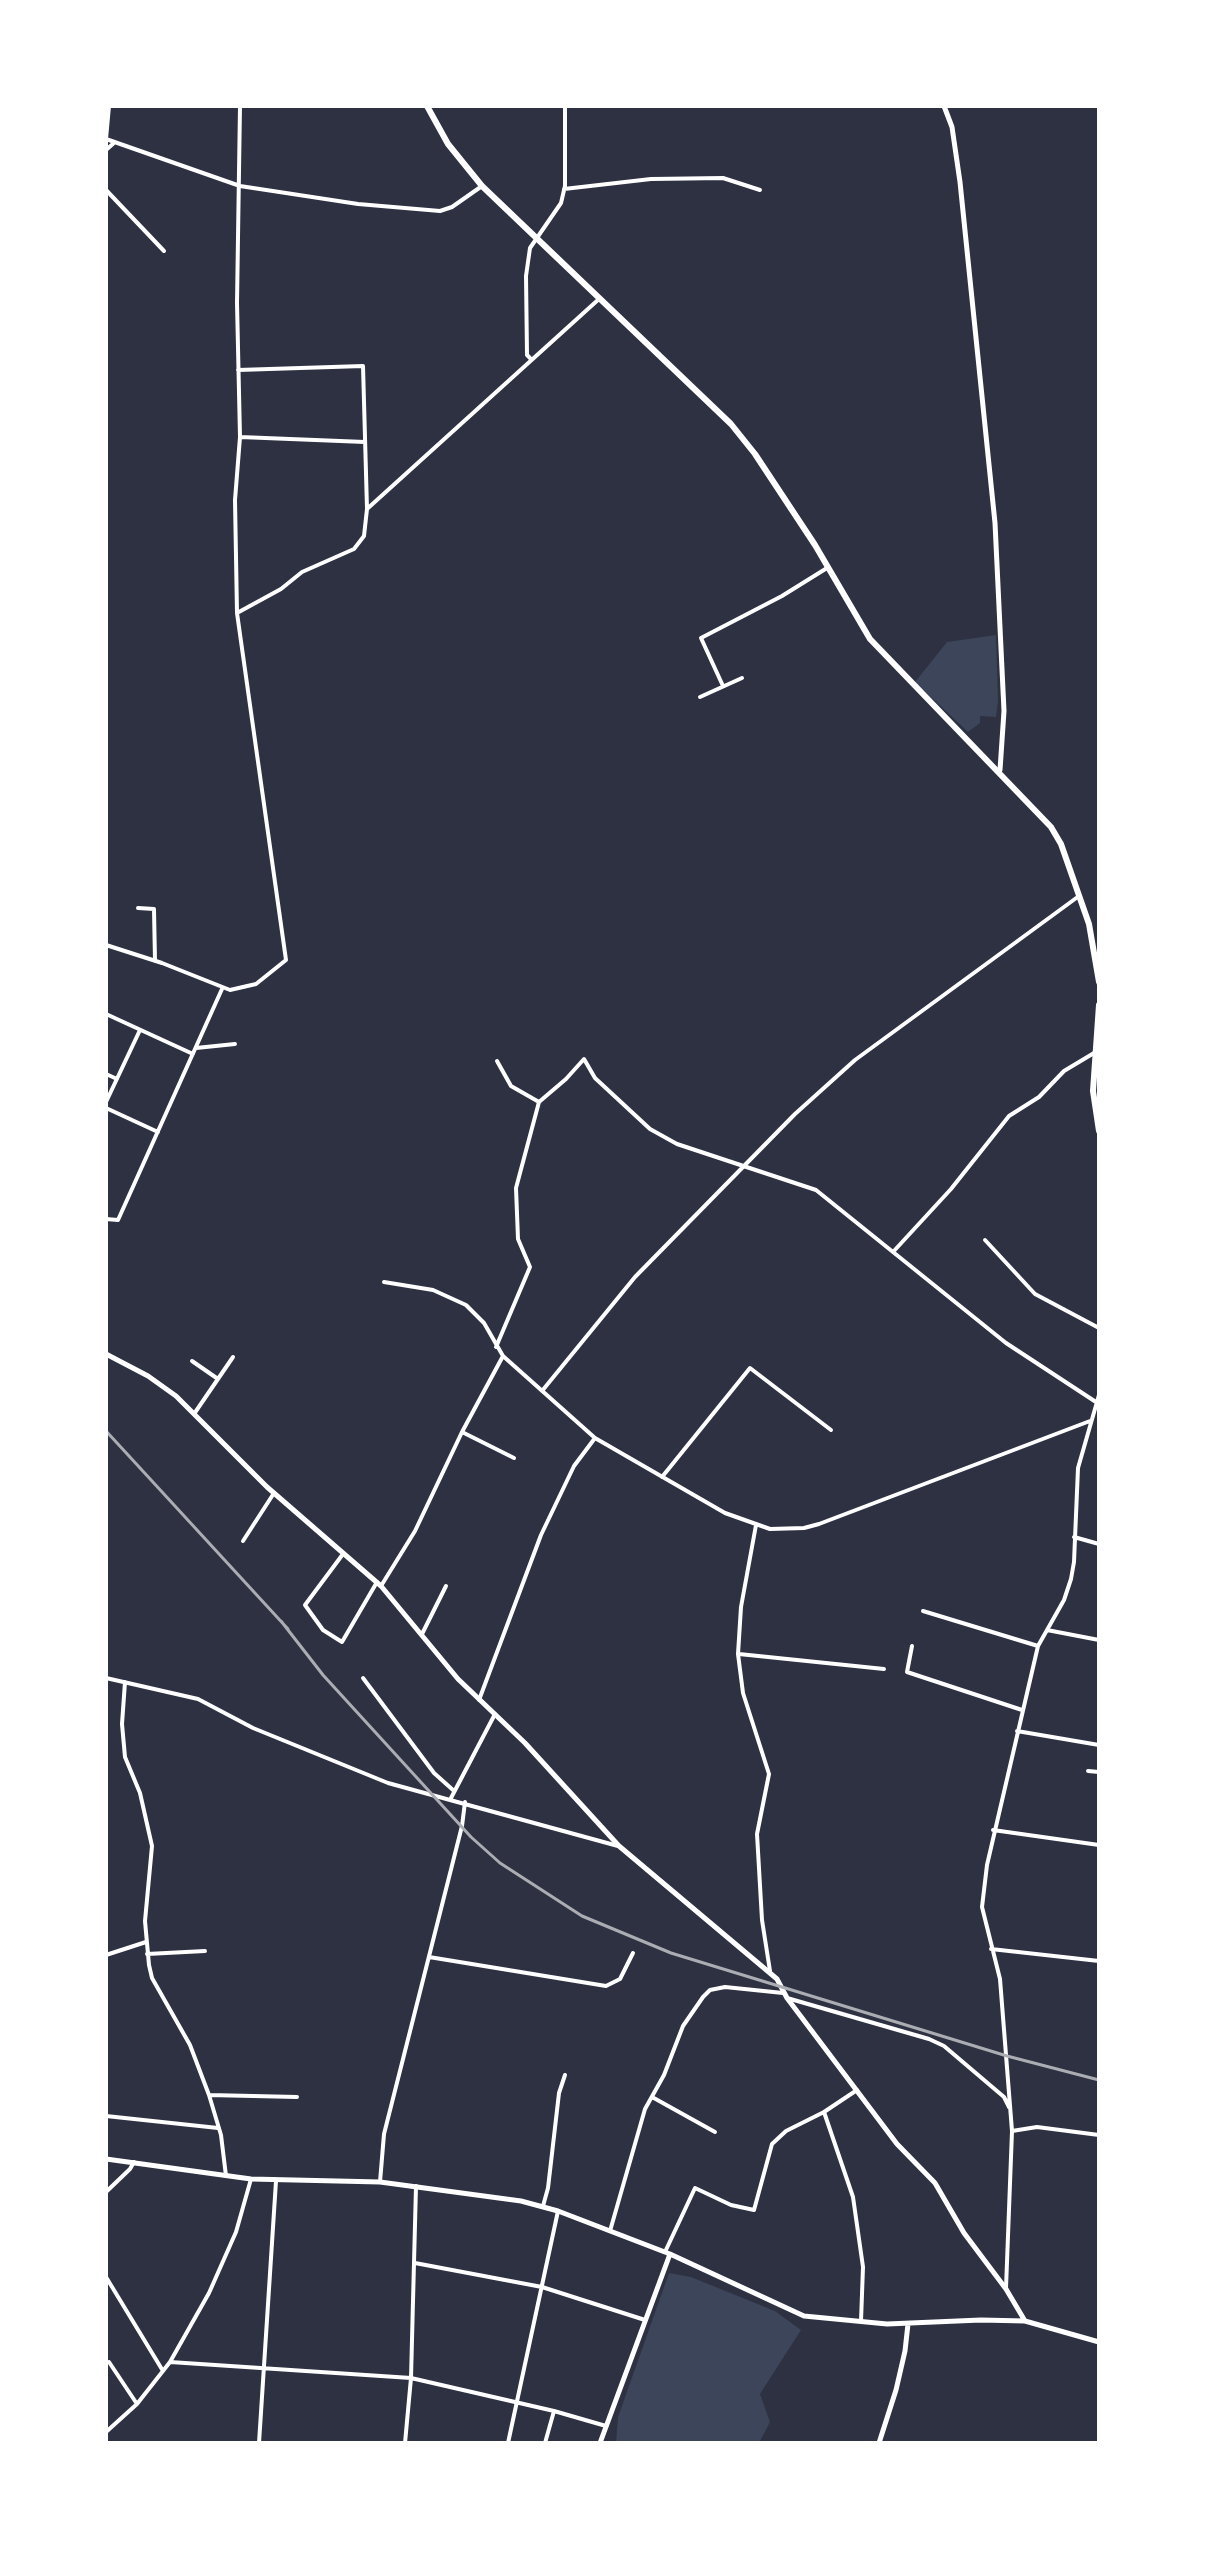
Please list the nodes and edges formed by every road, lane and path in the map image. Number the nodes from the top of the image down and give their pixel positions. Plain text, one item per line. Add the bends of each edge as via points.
1 (109, 106) edge
2 (240, 106) edge
3 (427, 106) edge
4 (565, 106) edge
5 (944, 106) edge
6 (106, 139) edge
7 (115, 142) junction
8 (106, 150) edge
9 (240, 186) junction
10 (482, 186) junction
11 (564, 189) junction
12 (106, 190) edge
13 (760, 190) dead end
14 (536, 240) junction
15 (164, 251) dead end
16 (599, 299) junction
17 (530, 358) junction
18 (238, 370) junction
19 (240, 437) junction
20 (365, 442) junction
21 (367, 509) junction
22 (827, 568) junction
23 (237, 613) junction
24 (742, 678) dead end
25 (723, 686) junction
26 (700, 697) dead end
27 (1000, 770) junction
28 (1080, 896) junction
29 (138, 908) dead end
30 (1096, 946) edge
31 (107, 947) edge
32 (155, 961) junction
33 (1099, 982) edge
34 (222, 989) junction
35 (1099, 1005) edge
36 (106, 1014) edge
37 (140, 1030) junction
38 (235, 1044) dead end
39 (196, 1048) junction
40 (1094, 1053) junction
41 (193, 1054) junction
42 (497, 1061) dead end
43 (106, 1074) edge
44 (117, 1079) junction
45 (539, 1102) junction
46 (106, 1105) edge
47 (1099, 1131) edge
48 (158, 1132) junction
49 (745, 1166) junction
50 (106, 1219) edge
51 (985, 1240) dead end
52 (893, 1253) junction
53 (384, 1282) dead end
54 (1099, 1328) edge
55 (496, 1347) junction
56 (106, 1354) edge
57 (503, 1356) junction
58 (233, 1357) dead end
59 (192, 1361) dead end
60 (218, 1379) junction
61 (542, 1391) junction
62 (1099, 1395) edge
63 (1098, 1403) edge
64 (194, 1414) junction
65 (1090, 1421) junction
66 (831, 1430) dead end
67 (462, 1432) junction
68 (595, 1438) junction
69 (514, 1458) dead end
70 (662, 1477) junction
71 (274, 1493) junction
72 (756, 1525) junction
73 (1074, 1537) junction
74 (243, 1541) dead end
75 (1099, 1544) edge
76 (343, 1554) junction
77 (379, 1584) junction
78 (446, 1586) dead end
79 (923, 1611) dead end
80 (1047, 1630) junction
81 (422, 1634) junction
82 (1099, 1640) edge
83 (912, 1646) dead end
84 (1038, 1646) junction
85 (738, 1654) junction
86 (884, 1669) dead end
87 (106, 1678) edge
88 (363, 1678) dead end
89 (125, 1682) junction
90 (479, 1700) junction
91 (1022, 1710) junction
92 (495, 1714) junction
93 (1017, 1731) junction
94 (1099, 1745) edge
95 (1088, 1771) dead end
96 (1099, 1772) edge
97 (453, 1790) junction
98 (451, 1798) junction
99 (465, 1802) junction
100 (993, 1830) junction
101 (1099, 1845) edge
102 (619, 1846) junction
103 (146, 1942) junction
104 (991, 1949) junction
105 (205, 1951) dead end
106 (633, 1953) dead end
107 (147, 1954) junction
108 (106, 1955) edge
109 (429, 1957) junction
110 (1099, 1961) edge
111 (770, 1973) junction
112 (787, 1996) junction
113 (565, 2075) dead end
114 (857, 2090) junction
115 (209, 2095) junction
116 (297, 2097) dead end
117 (652, 2097) junction
118 (1010, 2109) junction
119 (824, 2112) junction
120 (106, 2116) edge
121 (218, 2128) junction
122 (1012, 2131) junction
123 (715, 2132) dead end
124 (1099, 2134) edge
125 (106, 2159) edge
126 (134, 2162) junction
127 (226, 2176) junction
128 (251, 2179) junction
129 (276, 2181) junction
130 (380, 2182) junction
131 (416, 2185) junction
132 (106, 2192) edge
133 (543, 2206) junction
134 (558, 2211) junction
135 (610, 2231) junction
136 (667, 2253) junction
137 (415, 2263) junction
138 (106, 2277) edge
139 (542, 2287) junction
140 (1006, 2289) junction
141 (645, 2320) junction
142 (1025, 2321) junction
143 (861, 2323) junction
144 (908, 2324) junction
145 (1099, 2342) edge
146 (109, 2362) dead end
147 (170, 2362) junction
148 (264, 2367) junction
149 (163, 2371) junction
150 (411, 2378) junction
151 (518, 2402) junction
152 (137, 2404) junction
153 (554, 2411) junction
154 (606, 2426) junction
155 (106, 2432) edge
156 (259, 2443) edge
157 (405, 2443) edge
158 (508, 2443) edge
159 (545, 2443) edge
160 (600, 2443) edge
161 (879, 2443) edge

1 - 6 street
2 - 9 street
3 - 10 main road via 448,144
4 - 11 street
5 - 27 street via 960,182 995,523 1004,711
6 - 7 street
7 - 8 street
7 - 9 street
9 - 10 street via 430,212 452,207
9 - 18 street
10 - 14 main road
11 - 13 street via 723,178
11 - 14 street via 559,209
12 - 15 street
14 - 16 main road
14 - 17 street via 526,276
16 - 17 street
16 - 22 main road via 731,424
17 - 21 street
18 - 19 street
18 - 20 street via 363,366
19 - 20 street
19 - 23 street
20 - 21 street
21 - 23 street via 364,536 354,549 302,572
22 - 25 street via 701,638
22 - 27 main road via 870,639
23 - 34 street via 286,960 256,984
24 - 25 street
25 - 26 street
27 - 28 main road via 1051,827
28 - 30 main road
28 - 49 street via 855,1060
29 - 32 street via 154,909
30 - 33 main road
31 - 32 street
32 - 34 street
34 - 39 street
35 - 40 main road
36 - 37 street
37 - 41 street
37 - 44 street
38 - 39 street
39 - 41 street
40 - 47 main road
40 - 52 street via 1009,1116
41 - 48 street
42 - 45 street via 511,1086
43 - 44 street
44 - 46 street
45 - 49 street via 584,1059 595,1078 650,1129 677,1144
45 - 55 street via 516,1188 518,1239 530,1267
46 - 48 street
48 - 50 street via 118,1220
49 - 52 street via 816,1190
49 - 61 street via 635,1277
51 - 54 street via 1035,1294
52 - 63 street via 1006,1343
53 - 55 street via 433,1290 459,1301 484,1323
55 - 57 street
56 - 64 street via 148,1376
57 - 61 street
57 - 67 street
58 - 60 street
59 - 60 street
60 - 64 street
61 - 68 street
62 - 63 street
63 - 65 street
64 - 71 street
65 - 72 street via 819,1524 786,1529
65 - 73 street via 1078,1468
66 - 70 street via 750,1368
67 - 69 street
67 - 77 street via 415,1531
68 - 70 street
68 - 90 street via 574,1466 541,1535
70 - 72 street
71 - 74 street
71 - 76 street
72 - 85 street
73 - 75 street
73 - 80 street via 1071,1579
76 - 77 street
76 - 77 street via 305,1605 323,1630 342,1642
77 - 81 street
78 - 81 street
79 - 84 street
80 - 82 street
80 - 84 street
81 - 90 street
83 - 91 street via 907,1672
84 - 91 street
85 - 86 street
85 - 111 street via 743,1693 769,1774 757,1834
87 - 89 street
88 - 97 street via 434,1773
89 - 98 street via 198,1699 313,1754 388,1783
89 - 103 street via 125,1757 152,1846
90 - 92 street
91 - 93 street
92 - 97 street
92 - 102 street
93 - 94 street
93 - 100 street
95 - 96 street
97 - 98 street
98 - 99 street
99 - 102 street
99 - 109 street
100 - 101 street
100 - 104 street via 982,1907
102 - 111 street
103 - 107 street
103 - 108 street
104 - 110 street
104 - 118 street via 1000,1979
105 - 107 street
106 - 109 street via 620,1979 606,1986
107 - 115 street via 152,1978 190,2045
109 - 130 street via 384,2134
111 - 112 street
112 - 114 street
112 - 117 street via 738,1987 705,1993 683,2026
112 - 118 street via 936,2042 982,2076
113 - 133 street
114 - 119 street
114 - 140 street via 897,2144 935,2183
115 - 116 street
115 - 121 street
117 - 123 street
117 - 135 street via 632,2147
118 - 122 street
119 - 136 street via 772,2144 754,2210 695,2188
119 - 143 street via 853,2197 863,2267
120 - 121 street
121 - 127 street
122 - 124 street via 1037,2127
122 - 140 street
124 - 145 street
125 - 126 street
126 - 127 street
126 - 132 street
127 - 128 street
128 - 129 street
128 - 147 street via 236,2232
129 - 130 street
129 - 148 street
130 - 131 street
131 - 133 street
131 - 137 street
133 - 134 street
134 - 135 street
134 - 139 street
135 - 136 street
136 - 141 street
136 - 143 street via 804,2316
137 - 139 street
137 - 150 street
138 - 149 street
139 - 141 street
139 - 151 street
140 - 142 street
141 - 154 street
142 - 144 street
142 - 145 street
143 - 144 street
144 - 161 street
146 - 152 street
147 - 148 street
147 - 149 street
148 - 150 street
148 - 156 street
149 - 152 street
150 - 151 street
150 - 157 street
151 - 153 street
151 - 158 street
152 - 155 street
153 - 154 street
153 - 159 street
154 - 160 street

